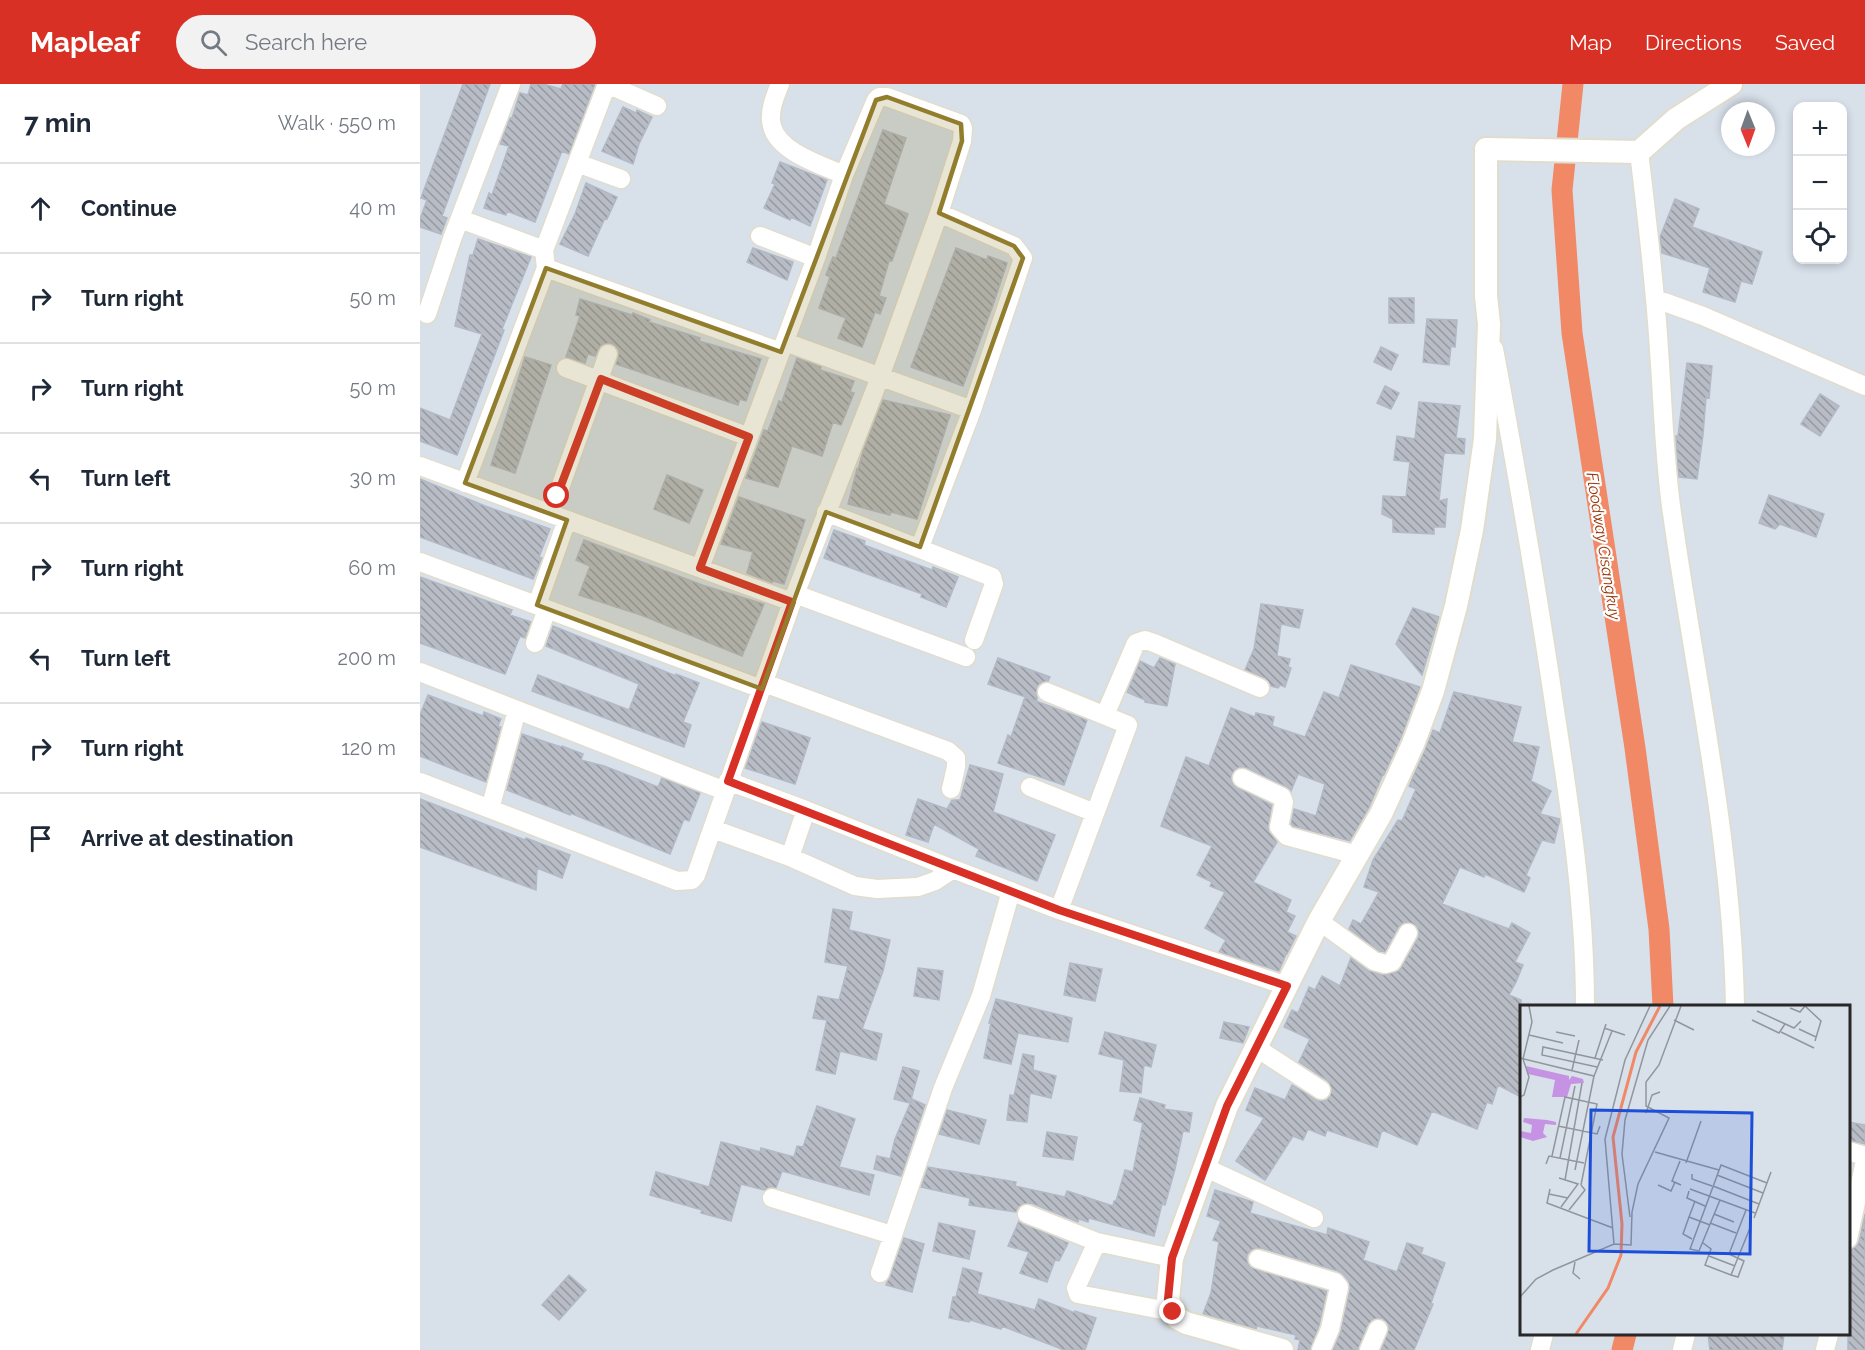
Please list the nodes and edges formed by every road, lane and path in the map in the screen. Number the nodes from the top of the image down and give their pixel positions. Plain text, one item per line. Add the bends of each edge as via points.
1 (511, 84) edge
2 (607, 84) edge
3 (780, 84) edge
4 (1731, 84) edge
5 (657, 106) dead end
6 (1633, 152) junction
7 (577, 163) junction
8 (844, 175) junction
9 (621, 179) dead end
10 (939, 213) junction
11 (460, 219) junction
12 (760, 236) dead end
13 (816, 258) junction
14 (545, 259) junction
15 (1656, 299) junction
16 (427, 314) dead end
17 (1489, 324) junction
18 (783, 347) junction
19 (608, 354) dead end
20 (566, 368) dead end
21 (880, 377) junction
22 (601, 379) junction
23 (1865, 386) edge
24 (972, 410) junction
25 (749, 437) junction
26 (420, 466) edge
27 (465, 483) junction
28 (557, 496) dead end
29 (826, 512) junction
30 (567, 520) junction
31 (920, 547) junction
32 (420, 562) edge
33 (700, 568) junction
34 (794, 598) junction
35 (542, 607) junction
36 (974, 640) dead end
37 (535, 643) dead end
38 (966, 657) dead end
39 (420, 672) edge
40 (763, 686) junction
41 (1260, 688) dead end
42 (1047, 692) dead end
43 (518, 710) junction
44 (1105, 715) junction
45 (1242, 778) dead end
46 (420, 782) edge
47 (727, 786) junction
48 (1030, 787) dead end
49 (951, 789) dead end
50 (490, 809) junction
51 (806, 810) junction
52 (1095, 813) junction
53 (712, 829) junction
54 (1357, 855) junction
55 (790, 857) junction
56 (953, 869) junction
57 (1011, 891) junction
58 (1059, 910) junction
59 (1319, 921) junction
60 (1408, 933) dead end
61 (1287, 986) junction
62 (1585, 1005) edge
63 (1735, 1005) edge
64 (1255, 1047) junction
65 (1321, 1090) dead end
66 (1850, 1152) edge
67 (1865, 1156) edge
68 (1865, 1161) edge
69 (1204, 1167) junction
70 (772, 1198) dead end
71 (1027, 1214) dead end
72 (1314, 1218) dead end
73 (1850, 1230) edge
74 (892, 1235) junction
75 (1097, 1242) junction
76 (1172, 1258) junction
77 (1258, 1259) dead end
78 (880, 1273) dead end
79 (1173, 1312) junction
80 (1378, 1329) dead end
81 (1544, 1335) edge
82 (1686, 1335) edge
83 (1829, 1335) edge
84 (1282, 1350) edge
85 (1322, 1350) edge
86 (1369, 1350) edge
87 (1540, 1350) edge
88 (1682, 1350) edge
89 (1825, 1350) edge

1 - 11 street
2 - 5 street
2 - 7 street
3 - 8 street via 771,125 781,141 788,149
4 - 6 street
6 - 15 street
6 - 17 street via 1486,149
7 - 9 street
7 - 14 street
8 - 10 street via 872,105 879,97 959,123 963,128 962,141
8 - 13 street
10 - 21 street
10 - 24 street via 1014,246 1023,258
11 - 14 street
11 - 16 street
12 - 13 street
13 - 18 street
14 - 18 street
14 - 27 street
15 - 23 street
15 - 63 street via 1671,511 1723,843
17 - 54 street via 1485,439 1456,606 1413,744
17 - 62 street via 1544,635 1578,862
18 - 21 street
18 - 25 street
19 - 22 street
20 - 22 street
21 - 24 street
21 - 29 street
22 - 25 street
22 - 28 street
24 - 31 street
25 - 33 street
26 - 27 street
27 - 30 street
29 - 31 street
29 - 34 street
30 - 33 street
30 - 35 street
31 - 36 street via 992,577 994,584
32 - 35 street
33 - 34 street
34 - 38 street
34 - 40 street
35 - 37 street
35 - 40 street
39 - 43 street
40 - 47 street
40 - 49 street via 948,751 956,758
41 - 44 street via 1141,641 1136,643
42 - 44 street
43 - 47 street
43 - 50 street
44 - 52 street via 1128,725
45 - 54 street via 1282,797 1278,824 1287,836
46 - 50 street
47 - 51 street
47 - 53 street
48 - 52 street
50 - 53 street via 685,882 696,875
51 - 55 street
51 - 56 street
52 - 58 street
53 - 55 street
54 - 59 street
55 - 56 street via 855,886 877,889 918,887
56 - 57 street
57 - 58 street
57 - 74 street via 981,996 943,1088
58 - 61 street
59 - 60 street via 1374,961 1385,964 1392,962
59 - 61 street
61 - 64 street
64 - 65 street
64 - 69 street
66 - 67 street
68 - 73 street
69 - 72 street
69 - 76 street
70 - 74 street
71 - 75 street
74 - 78 street
75 - 76 street
75 - 79 street via 1076,1288 1078,1294
76 - 79 street via 1168,1299
77 - 85 street via 1335,1282 1339,1287
79 - 84 street via 1186,1323
80 - 86 street
81 - 87 street
82 - 88 street
83 - 89 street

